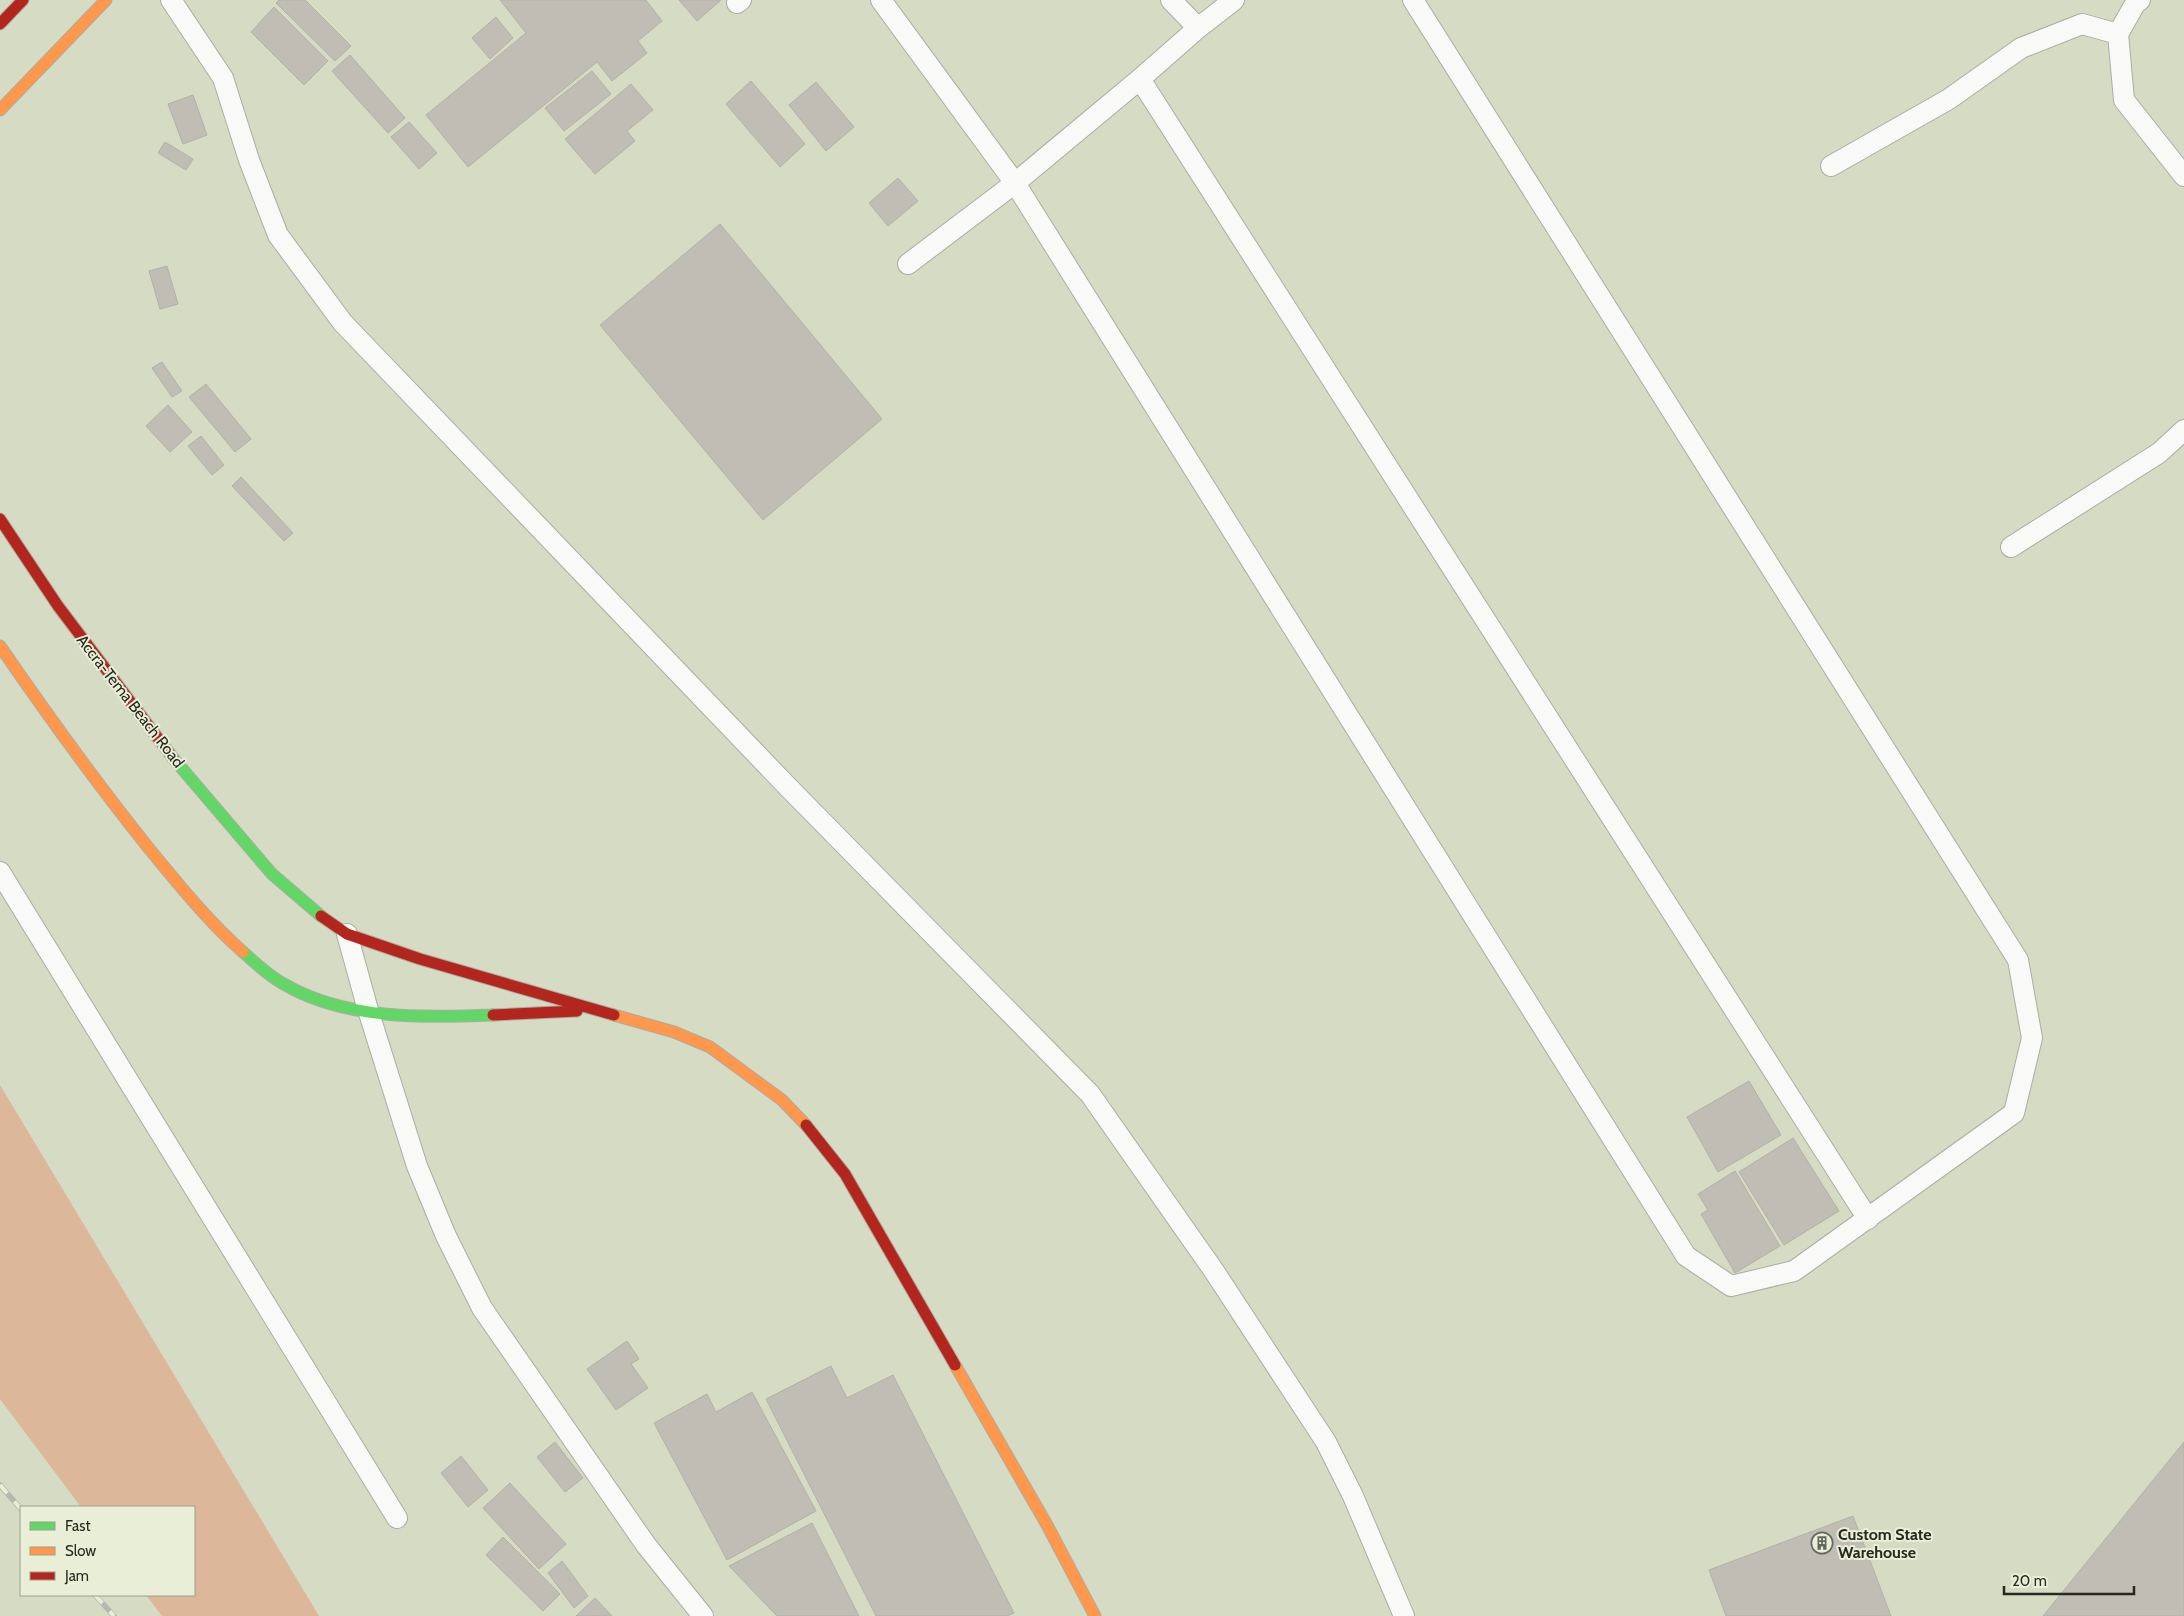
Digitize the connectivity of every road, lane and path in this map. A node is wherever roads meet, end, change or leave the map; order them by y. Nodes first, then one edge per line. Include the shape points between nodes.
1 (23, 0) edge
2 (106, 0) edge
3 (171, 0) edge
4 (881, 0) edge
5 (1171, 0) edge
6 (1234, 0) edge
7 (1413, 0) edge
8 (2140, 0) edge
9 (0, 24) edge
10 (1198, 28) junction
11 (2118, 34) junction
12 (1140, 79) junction
13 (0, 110) edge
14 (1831, 166) dead end
15 (2184, 176) edge
16 (1015, 183) junction
17 (908, 264) dead end
18 (2184, 430) edge
19 (0, 519) edge
20 (2011, 547) dead end
21 (0, 646) edge
22 (0, 872) edge
23 (347, 934) junction
24 (368, 1010) junction
25 (601, 1010) junction
26 (1868, 1219) junction
27 (397, 1518) dead end
28 (703, 1616) edge
29 (1095, 1616) edge
30 (1404, 1616) edge

1 - 9 main road
2 - 13 main road
3 - 30 lane via 223,78 249,160 278,235 342,323 787,786 1090,1094 1214,1270 1326,1442
4 - 16 lane
5 - 10 lane
6 - 10 lane
7 - 26 lane via 2018,960 2032,1038 2014,1113
8 - 11 lane
10 - 12 lane
11 - 14 lane via 2082,24 2021,48 1949,99
11 - 15 lane via 2124,100
12 - 16 lane
12 - 26 lane
16 - 17 lane
16 - 26 lane via 1686,1256 1730,1286 1794,1271
18 - 20 lane via 2159,453
19 - 23 main road, Accra-Tema Beach Road via 58,606 176,761 272,874
21 - 24 main road via 106,794 193,902 235,944 276,979 342,1007
22 - 27 lane
23 - 24 lane
23 - 25 main road, Accra-Tema Beach Road via 420,959
24 - 25 main road via 400,1015 458,1016
24 - 28 lane via 417,1166 446,1236 482,1308 646,1545
25 - 29 main road, Accra-Tema Beach Road via 674,1032 710,1047 782,1100 815,1134 864,1204 1047,1525

